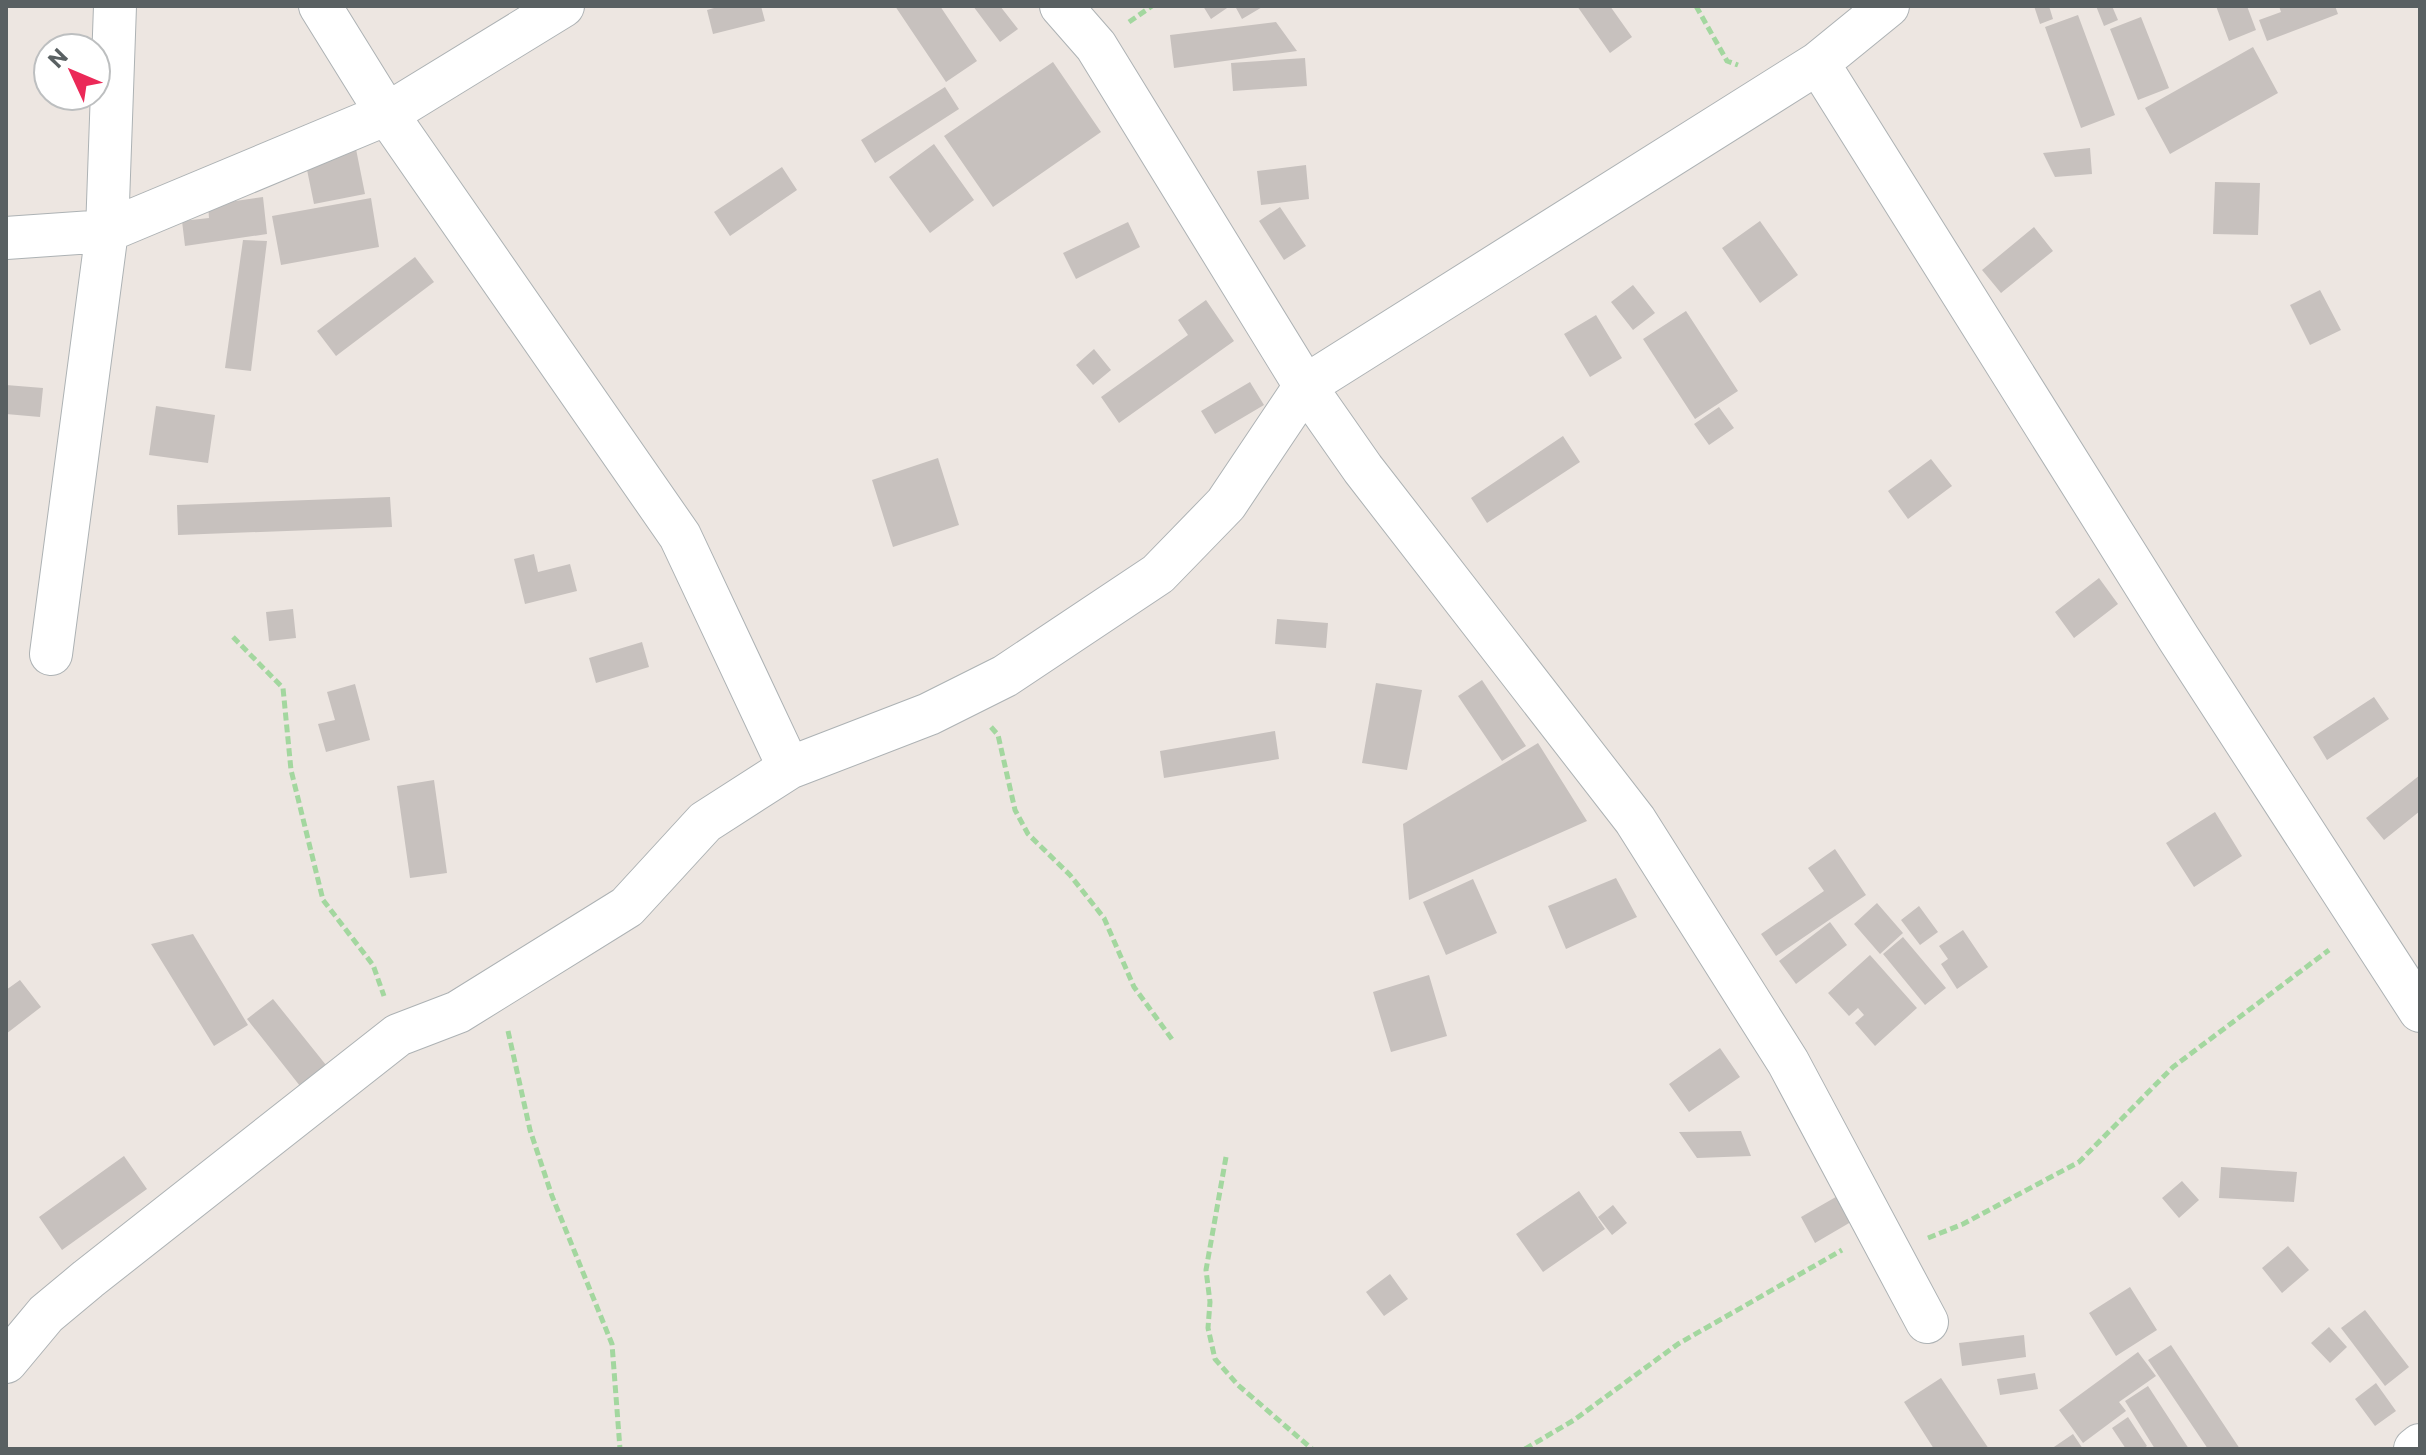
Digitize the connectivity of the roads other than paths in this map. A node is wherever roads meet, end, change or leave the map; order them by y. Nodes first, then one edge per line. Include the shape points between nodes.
1 (115, 6) edge
2 (320, 6) edge
3 (563, 6) edge
4 (1061, 6) edge
5 (1888, 6) edge
6 (1802, 73) junction
7 (387, 114) junction
8 (107, 231) junction
9 (6, 238) edge
10 (1305, 386) junction
11 (51, 654) dead end
12 (789, 768) junction
13 (2420, 1011) edge
14 (1927, 1322) dead end
15 (6, 1362) edge
16 (2420, 1445) edge
17 (2415, 1449) edge

1 - 8 street
2 - 7 street
3 - 7 street
4 - 10 street via 1096,46
5 - 6 street
6 - 10 street
6 - 13 street
7 - 8 street
7 - 12 street via 680,536
8 - 9 street
8 - 11 street
10 - 12 street via 1226,504 1158,574 1005,676 929,714
10 - 14 street via 1363,469 1635,820 1788,1062
12 - 15 street via 705,822 627,907 458,1012 398,1035 77,1287
16 - 17 street

